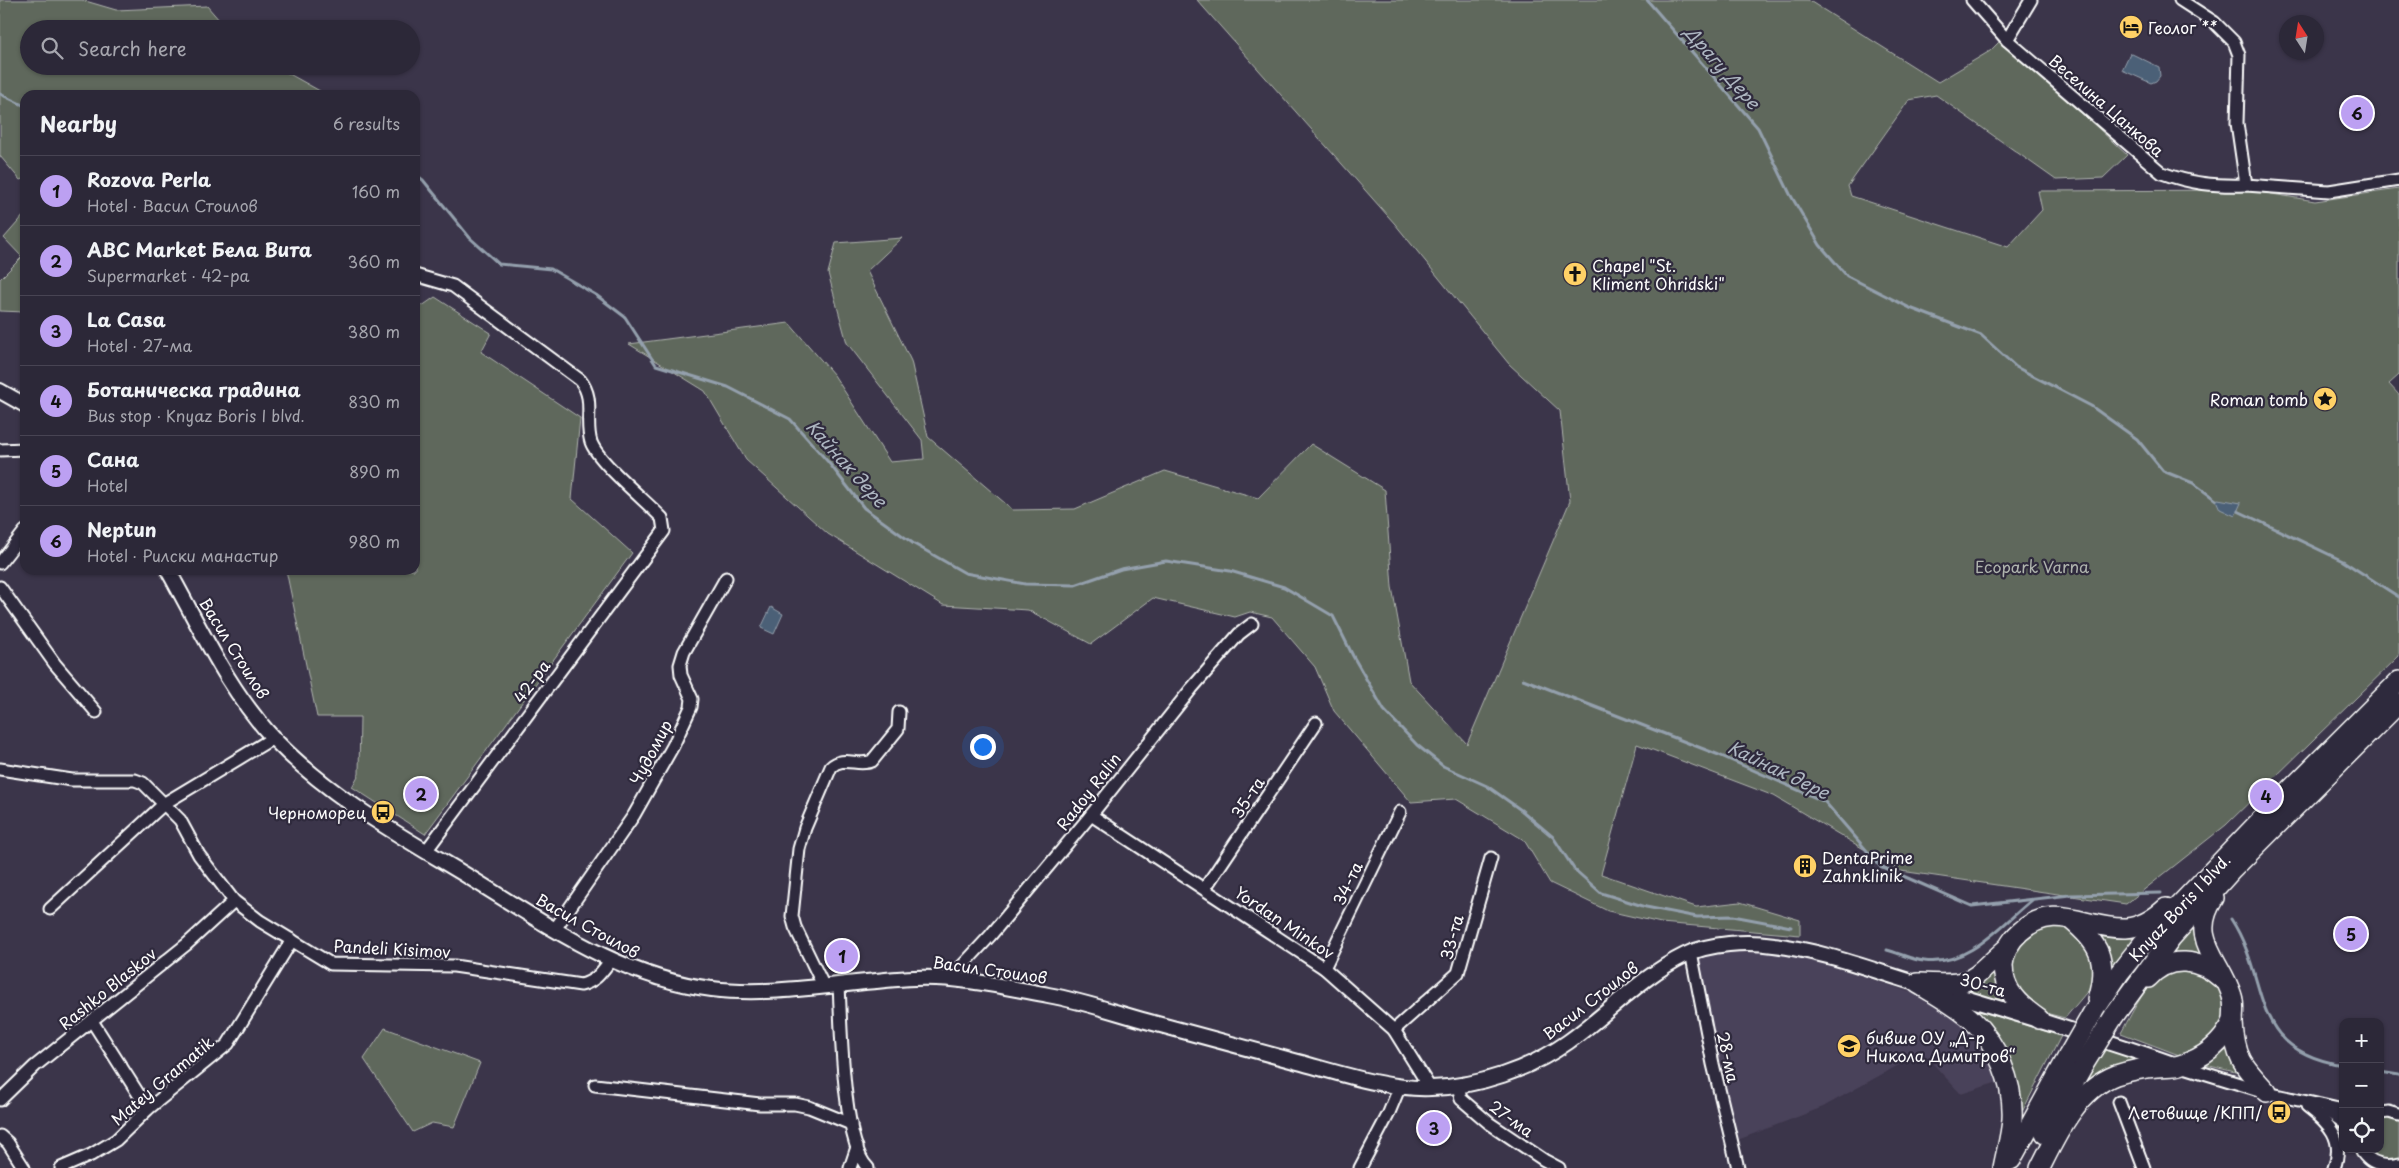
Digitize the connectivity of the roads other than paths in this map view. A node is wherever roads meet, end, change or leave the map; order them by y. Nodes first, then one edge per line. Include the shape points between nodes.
1 (1972, 0) edge
2 (2031, 0) edge
3 (2180, 0) edge
4 (2007, 40) junction
5 (2399, 180) edge
6 (2246, 185) junction
7 (420, 276) edge
8 (0, 391) edge
9 (20, 401) edge
10 (20, 449) edge
11 (0, 450) edge
12 (20, 537) edge
13 (0, 563) edge
14 (171, 575) edge
15 (726, 578) dead end
16 (0, 587) edge
17 (1252, 624) dead end
18 (2399, 681) edge
19 (2399, 703) edge
20 (96, 712) dead end
21 (899, 712) dead end
22 (1316, 723) dead end
23 (273, 738) junction
24 (0, 768) edge
25 (165, 802) junction
26 (1400, 812) dead end
27 (1091, 815) junction
28 (426, 851) junction
29 (1491, 858) dead end
30 (2224, 869) junction
31 (1205, 888) junction
32 (234, 901) junction
33 (50, 909) dead end
34 (2069, 918) junction
35 (555, 929) junction
36 (292, 940) junction
37 (2007, 948) junction
38 (1691, 952) junction
39 (610, 961) junction
40 (1324, 968) junction
41 (950, 980) junction
42 (2225, 982) junction
43 (1917, 983) junction
44 (839, 984) junction
45 (823, 985) junction
46 (2092, 1014) junction
47 (2114, 1016) junction
48 (2039, 1019) junction
49 (92, 1021) junction
50 (2233, 1021) junction
51 (1394, 1030) junction
52 (2076, 1060) junction
53 (2179, 1066) junction
54 (595, 1085) dead end
55 (1458, 1085) junction
56 (1400, 1086) junction
57 (1430, 1088) junction
58 (2267, 1092) junction
59 (0, 1100) edge
60 (2119, 1102) dead end
61 (2302, 1102) junction
62 (2320, 1106) junction
63 (148, 1109) junction
64 (2339, 1109) edge
65 (2384, 1113) edge
66 (2399, 1115) edge
67 (2339, 1119) edge
68 (851, 1124) junction
69 (0, 1136) edge
70 (857, 1147) junction
71 (2361, 1153) edge
72 (2363, 1153) edge
73 (2398, 1166) edge
74 (2382, 1167) edge
75 (24, 1168) edge
76 (60, 1168) edge
77 (850, 1168) edge
78 (868, 1168) edge
79 (1360, 1168) edge
80 (1559, 1168) edge
81 (1738, 1168) edge
82 (2005, 1168) edge
83 (2028, 1168) edge
84 (2040, 1168) edge
85 (2144, 1168) edge
86 (2334, 1168) edge
87 (2362, 1168) edge

1 - 4 street, Веселина Цанкова
2 - 4 street
3 - 6 street via 2214,22 2234,42 2239,55 2237,123
4 - 6 street, Веселина Цанкова via 2162,173 2186,182
5 - 6 street, Веселина Цанкова via 2329,191
7 - 28 street, 42-ра via 454,286 580,380 588,389 592,444 601,458 662,518 664,530
8 - 9 street
10 - 11 street
12 - 13 street
14 - 23 street, Васил Стоилов via 237,692
15 - 35 street, Чудомир via 684,652 681,675 692,699 673,746 634,815
16 - 20 street via 55,664
17 - 27 street, Radoy Ralin via 1239,634 1192,688
18 - 30 highway, Knyaz Boris I blvd.
19 - 30 highway, Knyaz Boris I blvd.
21 - 45 street via 898,729 872,761 841,761 831,767 799,849 792,916
22 - 31 street, 35-та
23 - 25 street
23 - 28 street, Васил Стоилов via 339,796
24 - 25 street, Pandeli Kisimov via 72,780 134,780 148,786
25 - 32 street, Pandeli Kisimov
25 - 33 street
26 - 40 street, 34-та
27 - 31 street, Yordan Minkov
27 - 41 street, Radoy Ralin
28 - 35 street, Васил Стоилов
29 - 51 street, 33-та via 1458,973
30 - 34 highway via 2141,924 2120,928
30 - 42 highway via 2203,927 2206,943
30 - 46 highway, Knyaz Boris I blvd. via 2144,943
30 - 47 highway, Knyaz Boris I blvd.
31 - 40 street, Yordan Minkov
32 - 36 street, Pandeli Kisimov
32 - 49 street, Rashko Blaskov via 187,944
34 - 37 highway via 2050,917 2032,922
34 - 46 highway via 2090,936 2100,955 2101,986
35 - 39 street, Васил Стоилов
36 - 39 street, Pandeli Kisimov via 331,964 454,966 581,985 592,982
36 - 63 street, Matey Gramatik via 228,1044
37 - 43 highway via 1970,981 1946,985
37 - 48 highway via 2003,965 2007,986 2019,1006
38 - 43 street, Васил Стоилов via 1740,944 1770,944 1818,953
38 - 55 street, Васил Стоилов via 1653,973 1569,1042 1536,1062
38 - 81 street, 28-ма
39 - 45 street, Васил Стоилов via 656,978 712,989 748,992
40 - 51 street, Yordan Minkov
41 - 44 street, Васил Стоилов via 918,978
41 - 56 street, Васил Стоилов via 1091,1004 1325,1070
42 - 47 highway via 2196,963 2168,964 2154,971
42 - 50 highway via 2232,996
43 - 48 street, 30-та
43 - 82 highway via 1971,1019 1988,1038 2000,1060 2012,1105
44 - 45 street, Васил Стоилов
44 - 68 street via 843,1068
46 - 52 highway, Knyaz Boris I blvd., bridge
47 - 52 highway, Knyaz Boris I blvd., bridge
48 - 53 street, 30-та
49 - 59 street, Rashko Blaskov via 35,1066
49 - 63 street
50 - 53 highway via 2214,1048
50 - 58 highway via 2238,1056
51 - 57 street, Yordan Minkov
52 - 82 highway, Knyaz Boris I blvd.
52 - 83 highway, Knyaz Boris I blvd. via 2060,1104
53 - 58 street
53 - 84 highway via 2145,1068 2116,1075 2095,1088 2063,1124
54 - 68 street via 760,1104 795,1104
55 - 57 street, Васил Стоилов
55 - 80 street, 27-ма via 1461,1099 1489,1123
56 - 57 street, Васил Стоилов
56 - 79 street
58 - 61 street
60 - 85 street
61 - 62 street
61 - 86 street via 2324,1120 2337,1138 2338,1154
62 - 64 street
62 - 67 street
63 - 76 street, Matey Gramatik via 116,1140
65 - 66 street
68 - 70 street
69 - 75 street
70 - 77 street
70 - 78 street
71 - 87 street
72 - 74 street
73 - 74 street

